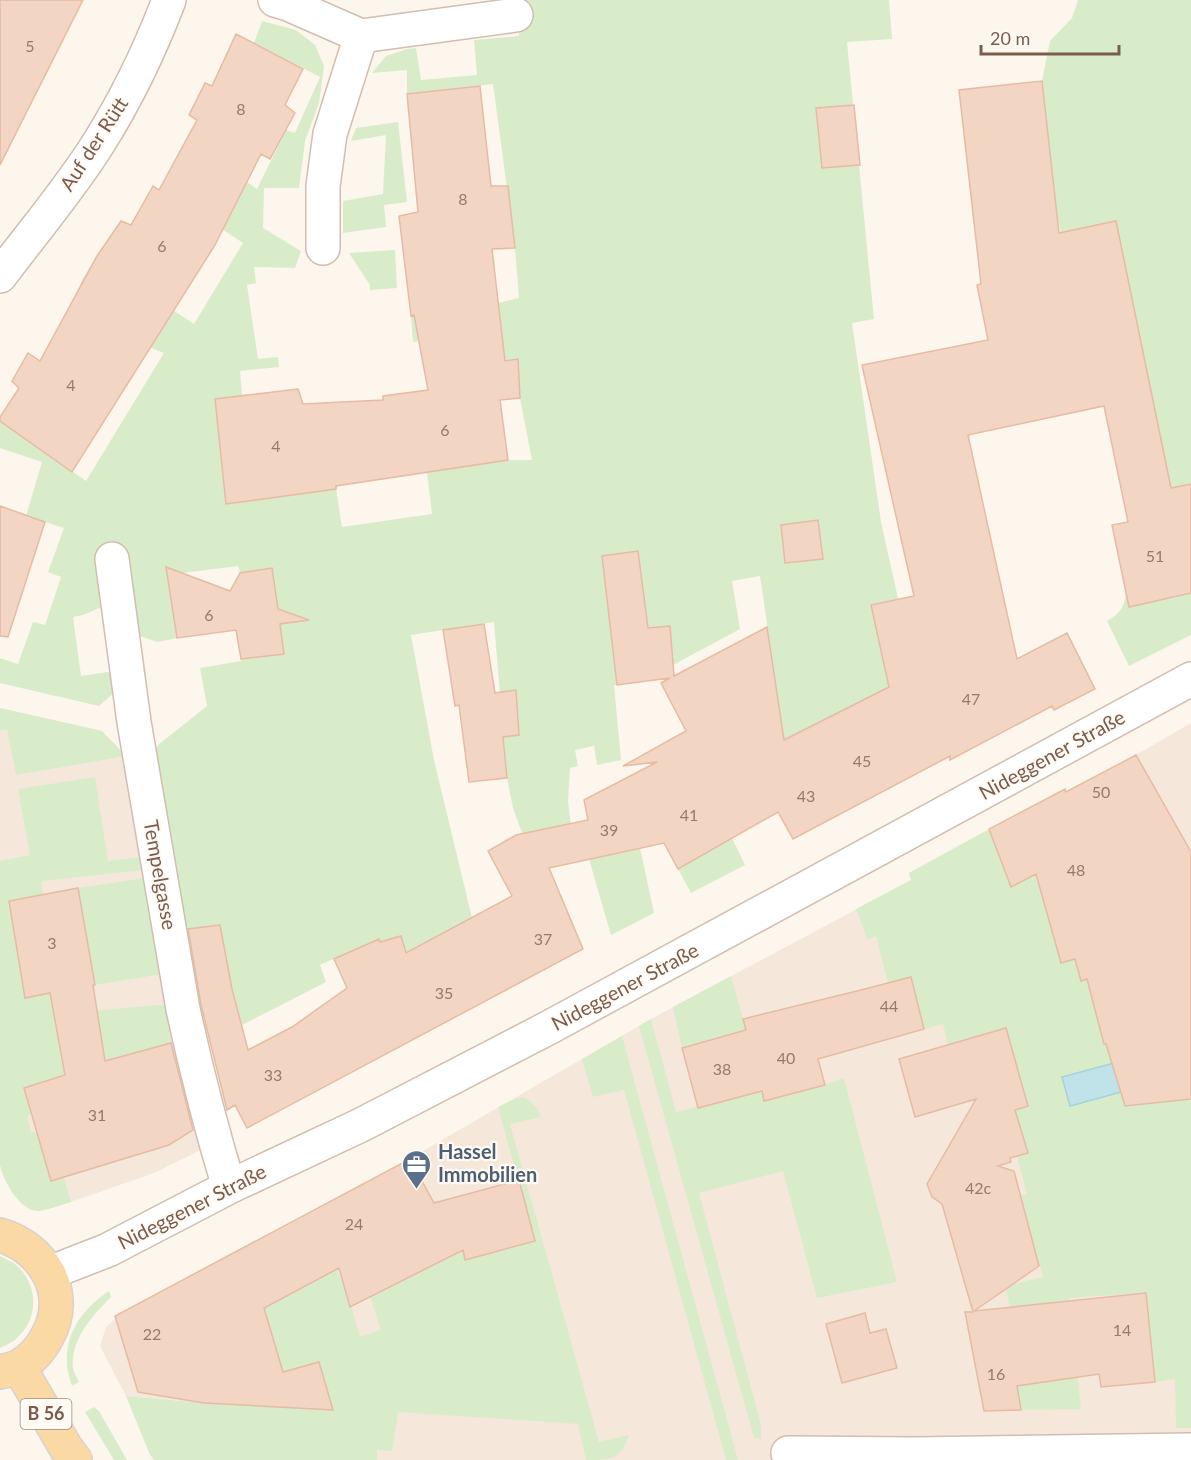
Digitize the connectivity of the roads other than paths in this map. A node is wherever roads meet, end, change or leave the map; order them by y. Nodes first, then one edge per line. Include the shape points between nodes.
1 (169, 0) edge
2 (274, 0) edge
3 (516, 15) dead end
4 (361, 36) junction
5 (323, 248) dead end
6 (0, 276) edge
7 (112, 559) dead end
8 (1191, 679) edge
9 (229, 1187) junction
10 (4, 1232) edge
11 (49, 1274) junction
12 (10, 1369) edge
13 (1191, 1450) edge
14 (788, 1454) dead end
15 (75, 1460) edge

1 - 6 street, Auf der Rütt via 135,79 98,144
2 - 4 street
3 - 4 street
4 - 5 street via 330,134
7 - 9 street, Tempelgasse via 134,722 183,1009
8 - 9 street, Nideggener Straße via 599,1002 361,1125
9 - 11 street, Nideggener Straße via 108,1250
10 - 11 main road, B 56 via 27,1248
11 - 12 main road, B 56 via 56,1289 54,1326 35,1354
12 - 15 main road, B 56
13 - 14 street

